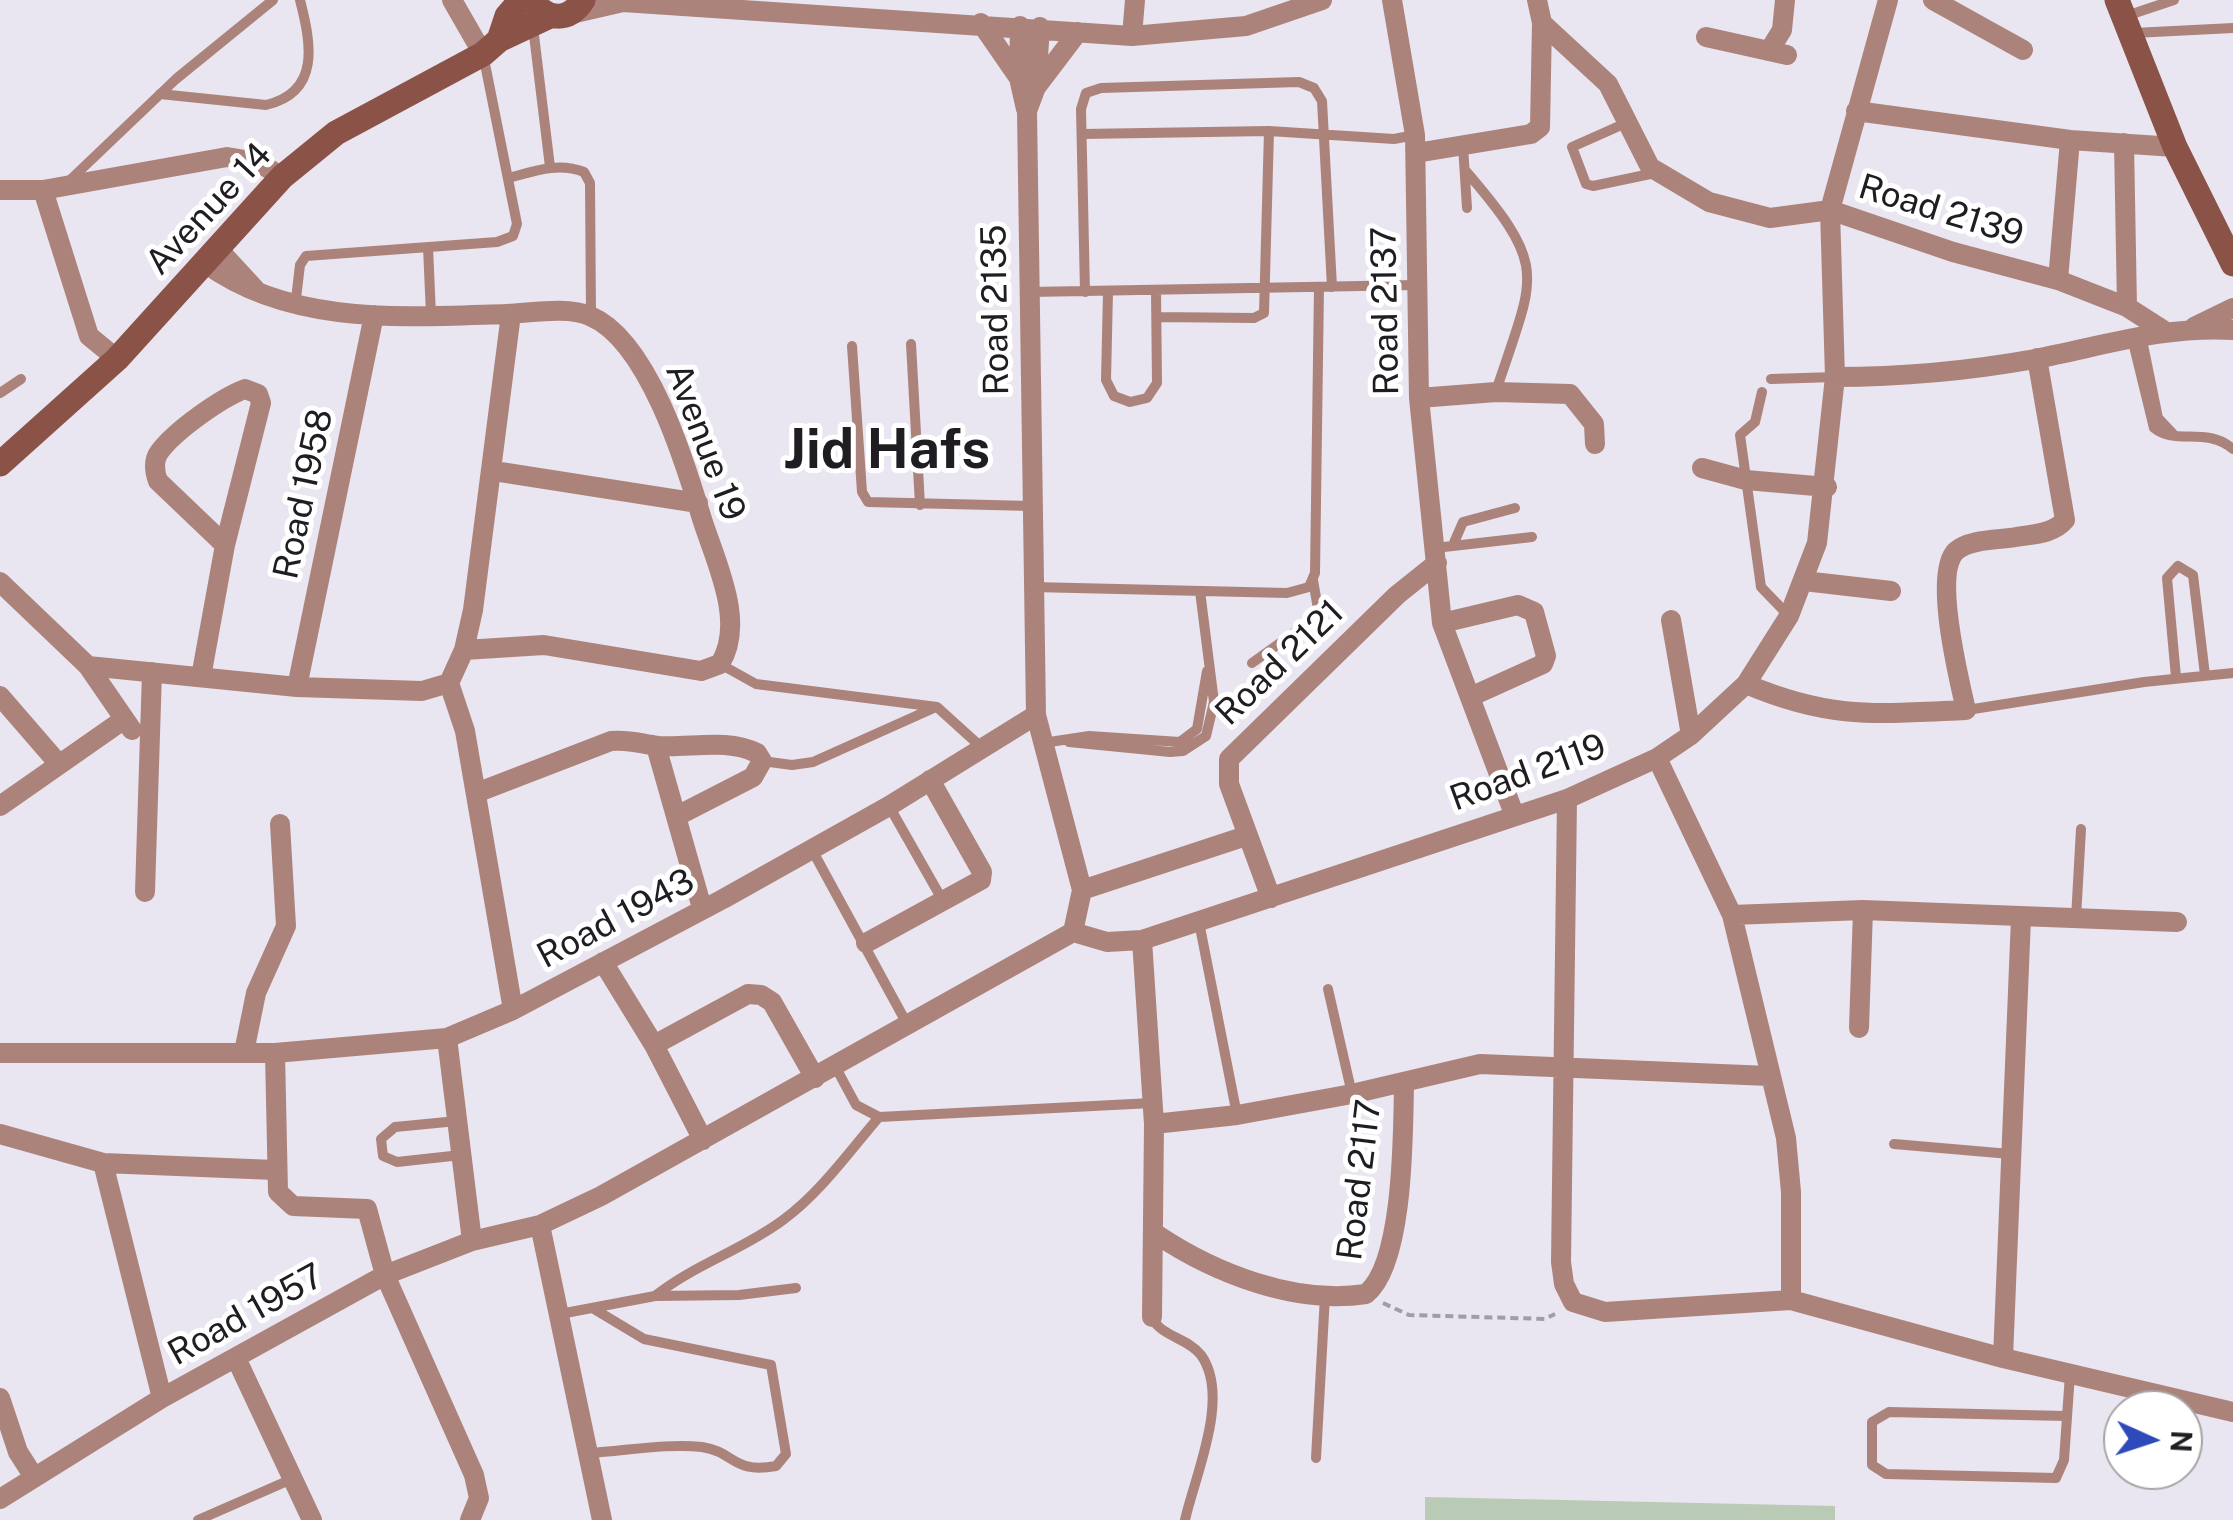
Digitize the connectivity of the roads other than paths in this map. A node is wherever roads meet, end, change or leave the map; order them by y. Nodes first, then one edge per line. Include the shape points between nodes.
1 (273, 0) edge
2 (300, 0) edge
3 (452, 0) edge
4 (521, 0) edge
5 (1134, 0) edge
6 (1322, 0) edge
7 (1392, 0) edge
8 (1537, 0) edge
9 (1785, 0) edge
10 (1888, 0) edge
11 (1934, 0) edge
12 (2174, 0) edge
13 (621, 1) edge
14 (554, 11) edge
15 (2124, 17) edge
16 (982, 23) junction
17 (1542, 23) junction
18 (1030, 26) junction
19 (2233, 28) edge
20 (1078, 32) junction
21 (1132, 36) junction
22 (1706, 37) dead end
23 (491, 47) junction
24 (2023, 50) dead end
25 (1028, 83) junction
26 (160, 94) junction
27 (1856, 111) junction
28 (1626, 123) junction
29 (1270, 132) junction
30 (1083, 134) junction
31 (1325, 134) junction
32 (2070, 140) junction
33 (2124, 143) junction
34 (1416, 144) junction
35 (1463, 146) junction
36 (2176, 147) junction
37 (550, 167) junction
38 (1465, 170) junction
39 (1656, 172) junction
40 (282, 177) junction
41 (509, 178) junction
42 (53, 188) junction
43 (0, 190) edge
44 (1467, 208) dead end
45 (1830, 210) junction
46 (428, 247) junction
47 (212, 257) junction
48 (2233, 264) edge
49 (2058, 280) junction
50 (1416, 285) junction
51 (1320, 287) junction
52 (1332, 287) junction
53 (1267, 288) junction
54 (1156, 291) junction
55 (1029, 292) junction
56 (1086, 292) junction
57 (1108, 292) junction
58 (2126, 307) junction
59 (295, 308) junction
60 (2233, 308) edge
61 (511, 314) junction
62 (374, 315) junction
63 (431, 316) junction
64 (591, 316) junction
65 (1158, 317) junction
66 (2194, 327) junction
67 (2163, 330) junction
68 (2233, 330) edge
69 (2136, 336) junction
70 (911, 344) dead end
71 (852, 346) dead end
72 (2037, 358) junction
73 (117, 359) junction
74 (1836, 377) junction
75 (21, 378) dead end
76 (1770, 379) dead end
77 (0, 392) edge
78 (1496, 392) junction
79 (1762, 392) dead end
80 (1419, 398) junction
81 (1595, 444) dead end
82 (2233, 449) edge
83 (0, 464) edge
84 (1702, 468) dead end
85 (494, 472) junction
86 (1746, 480) junction
87 (1827, 487) junction
88 (698, 503) junction
89 (920, 505) junction
90 (1030, 506) junction
91 (1514, 508) dead end
92 (1532, 537) dead end
93 (225, 546) junction
94 (1442, 552) junction
95 (1314, 580) junction
96 (1804, 581) junction
97 (0, 582) edge
98 (1032, 588) junction
99 (1891, 590) dead end
100 (1200, 591) junction
101 (1789, 616) junction
102 (1672, 620) dead end
103 (1442, 623) junction
104 (464, 650) junction
105 (1252, 663) dead end
106 (720, 664) junction
107 (88, 666) junction
108 (152, 672) junction
109 (2233, 673) edge
110 (2204, 675) junction
111 (201, 677) junction
112 (2176, 677) junction
113 (449, 683) junction
114 (1746, 684) junction
115 (297, 687) junction
116 (0, 696) edge
117 (1470, 696) junction
118 (937, 707) junction
119 (1966, 710) junction
120 (1036, 715) junction
121 (122, 720) junction
122 (1691, 735) junction
123 (1044, 743) junction
124 (146, 745) junction
125 (656, 746) junction
126 (980, 746) junction
127 (1657, 758) junction
128 (762, 761) junction
129 (58, 764) junction
130 (930, 780) junction
131 (476, 793) junction
132 (1567, 799) junction
133 (0, 806) edge
134 (889, 806) junction
135 (1514, 814) junction
136 (679, 815) junction
137 (280, 824) dead end
138 (2081, 829) dead end
139 (1246, 836) junction
140 (811, 847) junction
141 (1082, 890) junction
142 (145, 892) dead end
143 (1272, 898) junction
144 (944, 902) junction
145 (702, 908) junction
146 (1863, 910) junction
147 (1732, 916) junction
148 (2022, 918) junction
149 (2076, 919) junction
150 (1199, 922) junction
151 (2177, 922) dead end
152 (1073, 932) junction
153 (1142, 940) junction
154 (866, 943) junction
155 (603, 962) junction
156 (1328, 989) dead end
157 (513, 1010) junction
158 (906, 1022) junction
159 (1859, 1028) dead end
160 (447, 1038) junction
161 (654, 1044) junction
162 (244, 1052) junction
163 (0, 1053) edge
164 (275, 1053) junction
165 (1566, 1064) junction
166 (836, 1066) junction
167 (1769, 1076) junction
168 (816, 1078) junction
169 (1404, 1084) junction
170 (1352, 1094) junction
171 (1154, 1113) junction
172 (1237, 1115) junction
173 (879, 1117) junction
174 (456, 1121) junction
175 (0, 1134) edge
176 (703, 1140) junction
177 (1894, 1144) dead end
178 (2012, 1154) junction
179 (460, 1155) junction
180 (103, 1163) junction
181 (275, 1170) junction
182 (540, 1225) junction
183 (1156, 1234) junction
184 (472, 1241) junction
185 (385, 1275) junction
186 (796, 1288) dead end
187 (1325, 1295) junction
188 (655, 1296) junction
189 (1790, 1300) junction
190 (594, 1309) junction
191 (560, 1314) junction
192 (1152, 1317) joint
193 (236, 1358) junction
194 (2003, 1358) junction
195 (2070, 1374) junction
196 (0, 1398) edge
197 (162, 1398) junction
198 (2233, 1412) edge
199 (2066, 1416) junction
200 (590, 1453) junction
201 (1316, 1458) dead end
202 (34, 1477) junction
203 (294, 1478) junction
204 (0, 1500) edge
205 (198, 1520) edge
206 (312, 1520) edge
207 (470, 1520) edge
208 (602, 1520) edge
209 (1184, 1520) edge

1 - 26 lane
2 - 26 lane via 311,42 307,78 282,102
3 - 23 street
4 - 23 street
5 - 21 street
6 - 21 street via 1246,26
7 - 34 street, Road 2137
8 - 17 street
9 - 22 street via 1778,53
10 - 27 street, Road 2119
11 - 24 street
12 - 15 lane
13 - 14 street
13 - 16 street
14 - 23 street, Avenue 14
14 - 37 lane
15 - 19 lane
15 - 36 street
16 - 18 street
16 - 25 street
17 - 28 street, Road 2139 via 1608,84
17 - 35 street via 1540,126 1531,134
18 - 20 street
18 - 25 street
20 - 21 street
20 - 25 street
23 - 40 street, Avenue 14 via 336,134
23 - 41 lane
25 - 55 street, Road 2135
26 - 42 lane
27 - 32 street
27 - 45 street, Road 2119
28 - 39 street, Road 2139
28 - 39 lane via 1572,146 1586,184
29 - 30 lane
29 - 31 lane
29 - 53 lane
30 - 31 lane via 1081,103 1090,90 1299,82 1319,93
30 - 56 lane
31 - 34 lane
31 - 52 lane
32 - 33 street
32 - 49 street
33 - 36 street
33 - 58 street
34 - 35 street
34 - 50 street, Road 2137
35 - 38 lane
36 - 48 street
37 - 41 lane
37 - 64 lane via 584,172 590,183
38 - 44 lane
38 - 78 lane via 1512,225 1528,273 1529,292
39 - 45 street, Road 2139 via 1747,215
40 - 42 street via 258,162 226,157
40 - 47 street, Avenue 14
41 - 46 lane via 513,236
42 - 43 street
42 - 73 street via 89,336
45 - 49 street, Road 2139
45 - 74 street, Road 2119
46 - 59 lane via 306,256
46 - 63 lane
47 - 59 street
47 - 73 street, Avenue 14
49 - 58 street, Road 2139
50 - 52 lane
50 - 80 street, Road 2137
51 - 52 lane
51 - 53 lane
51 - 95 lane
53 - 54 lane
53 - 65 lane via 1260,317
54 - 57 lane
54 - 65 lane
55 - 56 lane
55 - 90 street, Road 2135
56 - 57 lane
57 - 65 lane via 1106,380 1122,400 1139,401 1154,392
58 - 67 street, Road 2139
59 - 62 street
60 - 66 street
61 - 63 street
61 - 64 street
61 - 85 street
62 - 63 street
62 - 115 street, Road 1958
64 - 88 street, Avenue 19 via 624,344 653,384
66 - 67 street
66 - 68 street
67 - 69 street
69 - 72 street
69 - 82 lane via 2158,418 2175,435 2203,435
70 - 89 lane
71 - 89 lane via 864,498
72 - 74 street via 1923,377
72 - 119 street via 2065,520 2050,531 1956,550 1947,596
73 - 83 street, Avenue 14
74 - 76 lane
74 - 87 street, Road 2119
75 - 77 lane
78 - 80 street
78 - 81 street via 1570,394 1594,424
79 - 86 lane via 1754,422 1740,434
80 - 94 street, Road 2137
84 - 86 street
85 - 88 street
85 - 104 street
86 - 87 street
86 - 101 lane via 1761,586
87 - 96 street, Road 2119
88 - 106 street, Avenue 19 via 732,636
89 - 90 lane
90 - 98 street, Road 2135
91 - 94 lane via 1462,522
92 - 94 lane
93 - 93 street via 261,403 258,394 244,389 158,452 154,468 158,481
93 - 111 street
94 - 103 street, Road 2137
94 - 139 street, Road 2121 via 1235,750 1227,770
95 - 100 lane via 1295,593
95 - 105 lane via 1319,615
96 - 99 street
96 - 101 street, Road 2119
97 - 107 street
98 - 100 lane
98 - 120 street, Road 2135
100 - 123 lane via 1214,702 1211,724 1195,745 1170,752
101 - 114 street, Road 2119
102 - 122 street
103 - 117 street, Road 2137
103 - 117 street via 1518,606 1534,612 1544,664
104 - 106 street via 544,645 701,671
104 - 113 street
106 - 118 lane via 756,684
107 - 108 street
107 - 121 street
108 - 111 street
108 - 124 street
109 - 110 lane
110 - 112 lane
110 - 112 lane via 2193,574 2178,566 2167,578
111 - 115 street
112 - 119 lane
113 - 115 street via 422,691
113 - 131 street
114 - 119 street via 1816,710
114 - 122 street, Road 2119
116 - 129 street
117 - 135 street, Road 2137
118 - 126 lane
118 - 128 lane via 813,762
120 - 123 street
120 - 126 street, Road 1943
121 - 124 street
121 - 129 street
122 - 127 street, Road 2119
123 - 141 street
124 - 142 street
125 - 128 street via 736,747
125 - 131 street via 635,738 611,741
125 - 136 street
126 - 130 street, Road 1943
127 - 132 street, Road 2119
127 - 147 street
128 - 136 street via 753,777
129 - 133 street
130 - 134 street, Road 1943
130 - 144 street via 982,872 981,880
131 - 157 street
132 - 135 street, Road 2119
132 - 165 street
134 - 140 street, Road 1943
134 - 144 lane
135 - 143 street, Road 2119
136 - 145 street
137 - 162 street via 286,926 256,993
138 - 149 lane
139 - 141 street
139 - 143 street, Road 2121
140 - 145 street, Road 1943
140 - 154 lane
141 - 152 street
143 - 150 street, Road 2119
144 - 154 street
145 - 155 street, Road 1943
146 - 147 street
146 - 148 street
146 - 159 street
147 - 167 street
148 - 149 street
148 - 178 street
149 - 151 street
150 - 153 street, Road 2119
150 - 172 lane
152 - 153 street, Road 2119 via 1107,942
152 - 158 street, Road 1957
153 - 171 street
154 - 158 lane
155 - 157 street, Road 1943
155 - 161 street
156 - 170 lane
157 - 160 street, Road 1943
158 - 166 street, Road 1957
160 - 164 street, Road 1943
160 - 174 street
161 - 168 street via 748,994 761,994
161 - 176 street
162 - 163 street, Road 1943
162 - 164 street, Road 1943
164 - 181 street
165 - 167 street, Road 2117
165 - 169 street, Road 2117 via 1480,1064
165 - 189 street via 1560,1262 1573,1302 1605,1312
166 - 168 street, Road 1957
166 - 173 lane via 856,1105
167 - 189 street via 1790,1174
168 - 176 street, Road 1957
169 - 170 street, Road 2117
169 - 187 street, Road 2117 via 1383,1276 1366,1294
170 - 172 street, Road 2117
171 - 172 street, Road 2117
171 - 173 lane
171 - 183 street
173 - 188 lane via 791,1214
174 - 179 street
174 - 179 lane via 395,1127 381,1138 383,1156 397,1162
175 - 180 street
176 - 182 street, Road 1957
177 - 178 lane
178 - 194 street
179 - 184 street
180 - 181 street
180 - 197 street
181 - 185 street via 278,1192 293,1206 368,1209
182 - 184 street, Road 1957
182 - 191 street
183 - 187 street, Road 2117 via 1253,1280
183 - 192 street
184 - 185 street, Road 1957
185 - 193 street, Road 1957
185 - 207 street via 474,1476 479,1498
186 - 188 lane
187 - 201 lane
188 - 190 lane
189 - 194 street
190 - 191 lane
190 - 200 lane via 644,1340 771,1365 786,1454 776,1466 757,1470 703,1448
191 - 200 street
192 - 209 lane via 1196,1349 1212,1384 1198,1482
193 - 197 street, Road 1957
193 - 203 street
194 - 195 street
195 - 198 street
195 - 199 lane
196 - 202 street
197 - 202 street, Road 1957
199 - 199 lane via 1888,1412 1872,1422 1872,1465 1886,1474 2050,1481 2062,1472
200 - 208 street
202 - 204 street, Road 1957
203 - 205 lane
203 - 206 street

